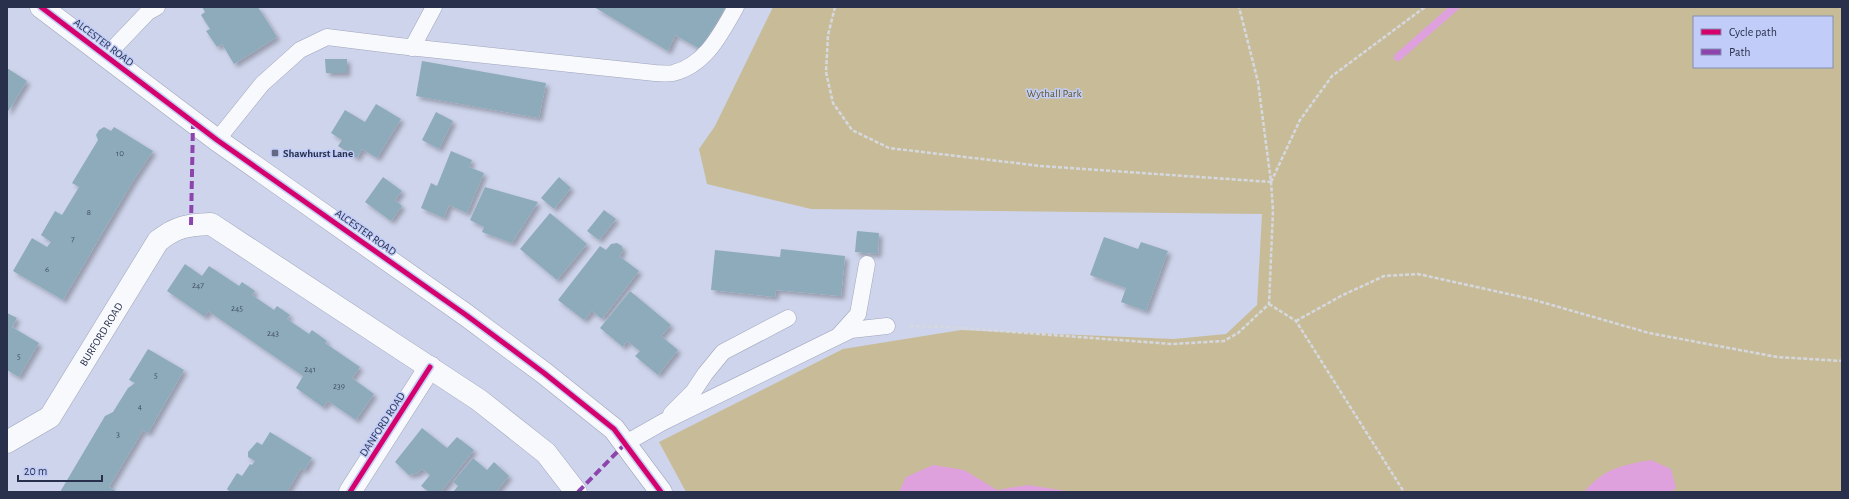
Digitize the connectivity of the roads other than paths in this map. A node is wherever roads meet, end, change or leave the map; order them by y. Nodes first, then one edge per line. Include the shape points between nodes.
1 (41, 7) edge
2 (157, 7) edge
3 (434, 7) edge
4 (736, 7) edge
5 (412, 48) junction
6 (106, 56) junction
7 (217, 140) junction
8 (868, 264) dead end
9 (788, 318) dead end
10 (887, 326) road end
11 (837, 337) junction
12 (430, 367) junction
13 (663, 422) junction
14 (7, 442) edge
15 (626, 443) junction
16 (350, 492) edge
17 (576, 492) edge
18 (661, 492) edge

1 - 6 street, ALCESTER ROAD
2 - 6 lane via 148,12
3 - 5 lane
4 - 5 lane via 713,46 696,63 673,73
5 - 7 lane via 327,37 300,50 262,84
6 - 7 street, ALCESTER ROAD
7 - 15 street, ALCESTER ROAD via 538,368 614,429
8 - 11 lane via 858,314
9 - 13 lane via 723,352 692,392
10 - 11 lane via 851,330
11 - 13 lane
12 - 14 street, BURFORD ROAD via 211,224 191,225 171,231 158,241 50,418
12 - 16 street, DANFORD ROAD
12 - 17 street via 479,400 546,453
13 - 15 lane
15 - 18 street, ALCESTER ROAD

